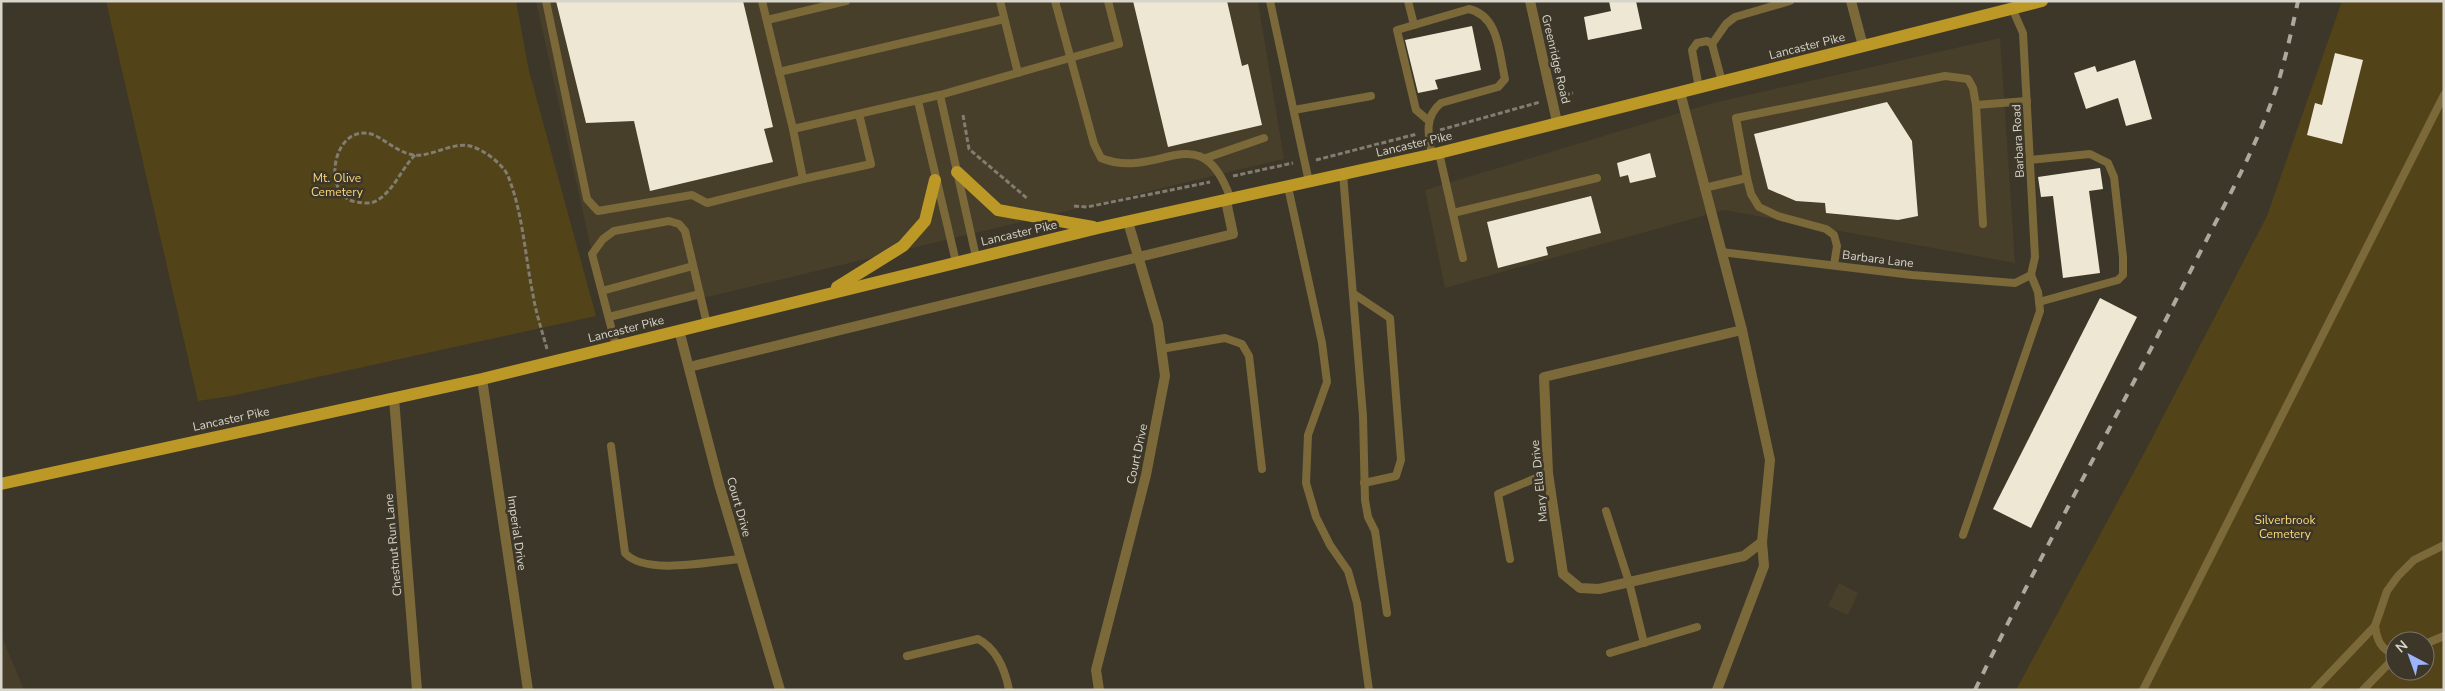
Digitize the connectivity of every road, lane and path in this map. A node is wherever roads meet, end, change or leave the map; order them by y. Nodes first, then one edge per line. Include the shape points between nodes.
1 (546, 1) edge
2 (762, 1) edge
3 (846, 1) edge
4 (1000, 1) edge
5 (1055, 1) edge
6 (1108, 1) edge
7 (1270, 1) edge
8 (1408, 1) edge
9 (1463, 1) edge
10 (1530, 1) edge
11 (1790, 1) edge
12 (1852, 1) edge
13 (2042, 1) edge
14 (2012, 8) junction
15 (1465, 10) junction
16 (1004, 19) junction
17 (767, 20) junction
18 (1414, 25) junction
19 (1712, 44) junction
20 (1863, 46) junction
21 (1070, 58) junction
22 (779, 72) junction
23 (1018, 73) junction
24 (1722, 82) junction
25 (1699, 88) junction
26 (1680, 92) junction
27 (1573, 93) dead end
28 (940, 95) junction
29 (2444, 95) edge
30 (1371, 96) dead end
31 (1553, 98) junction
32 (918, 101) junction
33 (2027, 101) junction
34 (1976, 105) junction
35 (1294, 110) junction
36 (858, 114) junction
37 (963, 115) dead end
38 (1428, 121) junction
39 (1557, 122) junction
40 (793, 129) junction
41 (1428, 132) junction
42 (1264, 138) dead end
43 (1436, 154) junction
44 (415, 155) junction
45 (1206, 158) junction
46 (2030, 160) junction
47 (1304, 161) junction
48 (957, 172) junction
49 (1343, 174) junction
50 (1597, 178) dead end
51 (1747, 178) junction
52 (1224, 179) junction
53 (803, 180) junction
54 (936, 180) junction
55 (1309, 182) junction
56 (1288, 187) junction
57 (1704, 188) junction
58 (1228, 200) junction
59 (1031, 201) dead end
60 (1064, 206) dead end
61 (1453, 213) junction
62 (1128, 222) junction
63 (1983, 224) dead end
64 (1098, 228) junction
65 (1721, 252) junction
66 (976, 258) junction
67 (1139, 258) junction
68 (1463, 258) dead end
69 (956, 262) junction
70 (1834, 265) junction
71 (693, 266) junction
72 (2031, 275) junction
73 (602, 291) junction
74 (700, 294) junction
75 (826, 294) junction
76 (1354, 294) junction
77 (2039, 302) junction
78 (609, 317) junction
79 (707, 324) junction
80 (679, 330) junction
81 (1742, 330) junction
82 (616, 346) junction
83 (1162, 349) junction
84 (551, 362) junction
85 (689, 366) junction
86 (482, 379) junction
87 (394, 398) junction
88 (611, 446) dead end
89 (1262, 469) dead end
90 (1548, 473) junction
91 (1364, 483) junction
92 (1, 484) edge
93 (1606, 511) dead end
94 (1963, 535) dead end
95 (1762, 542) junction
96 (2444, 545) edge
97 (741, 558) junction
98 (1510, 558) dead end
99 (1629, 582) junction
100 (1387, 613) dead end
101 (2375, 626) junction
102 (1698, 627) dead end
103 (1644, 643) junction
104 (2385, 650) edge
105 (1610, 653) dead end
106 (907, 656) dead end
107 (2385, 667) edge
108 (417, 690) edge
109 (528, 690) edge
110 (780, 690) edge
111 (1009, 690) edge
112 (1099, 690) edge
113 (1369, 690) edge
114 (1717, 690) edge
115 (2143, 690) edge
116 (2314, 690) edge
117 (2363, 690) edge

1 - 53 lane via 587,199 598,211 692,195 707,204
2 - 17 lane
3 - 17 lane
4 - 16 lane
5 - 21 lane
6 - 21 lane via 1119,44
7 - 35 lane
8 - 18 lane
9 - 15 lane
10 - 31 street, Greenridge Road
11 - 19 lane via 1735,17
12 - 20 street
13 - 14 main road, Lancaster Pike
14 - 20 main road, Lancaster Pike
14 - 33 lane, Barbara Road via 2023,33
15 - 18 lane
15 - 38 lane via 1479,12 1489,20 1505,79 1498,87 1441,103 1433,109
16 - 22 lane
16 - 23 lane
17 - 22 lane
18 - 38 lane via 1397,30 1416,110
19 - 24 lane
19 - 25 lane via 1707,41 1697,43 1692,50
20 - 24 main road, Lancaster Pike
21 - 23 lane
21 - 45 lane via 1094,144 1101,158 1112,162 1192,154
22 - 40 lane
23 - 28 lane
24 - 25 main road, Lancaster Pike
25 - 26 main road, Lancaster Pike
26 - 39 main road, Lancaster Pike
26 - 57 street
27 - 31 path
28 - 32 lane
28 - 48 lane
29 - 115 lane
30 - 35 lane
31 - 39 street, Greenridge Road
31 - 41 path
32 - 36 lane
32 - 54 lane
33 - 34 lane
33 - 46 lane, Barbara Road
34 - 51 lane via 1968,79 1945,76 1736,118
34 - 63 lane
35 - 47 lane
36 - 40 lane
36 - 53 lane via 871,164
37 - 59 path via 968,149
38 - 41 lane
39 - 43 main road, Lancaster Pike
40 - 53 lane
41 - 43 lane
41 - 47 path via 1330,158
42 - 45 lane
43 - 49 main road, Lancaster Pike
43 - 61 lane
44 - 44 path via 368,133 354,135 344,141 338,152 336,179 340,192 351,202 376,201
44 - 84 path via 470,146 491,157 508,174 533,295
45 - 52 lane
46 - 72 lane, Barbara Road via 2036,257
46 - 77 lane via 2090,154 2108,163 2114,177 2123,256 2123,275 2118,280
47 - 52 path
47 - 55 lane
48 - 64 main road via 998,210
48 - 66 lane
49 - 55 main road, Lancaster Pike
49 - 76 lane
50 - 61 lane
51 - 57 lane
51 - 70 lane via 1751,194 1759,206 1778,216 1834,234 1837,246
52 - 58 lane
52 - 60 path via 1087,207
54 - 69 lane
54 - 75 main road via 925,221 903,246
55 - 56 main road, Lancaster Pike
56 - 58 main road, Lancaster Pike
56 - 113 lane via 1322,343 1327,382 1308,435 1306,484 1316,517 1348,571 1357,603
57 - 65 street
58 - 62 main road, Lancaster Pike
58 - 67 street via 1233,234
61 - 68 lane
62 - 64 main road, Lancaster Pike
62 - 67 street, Court Drive
64 - 66 main road, Lancaster Pike
65 - 70 lane, Barbara Lane
65 - 81 street
66 - 69 main road, Lancaster Pike
67 - 83 street, Court Drive
67 - 85 street
69 - 75 main road, Lancaster Pike
70 - 72 lane, Barbara Lane via 2015,283
71 - 73 lane
71 - 73 lane via 685,231 678,224 669,221 614,231 592,254
71 - 74 lane
72 - 77 lane
73 - 78 lane
74 - 78 lane
74 - 79 lane
75 - 79 main road, Lancaster Pike
76 - 91 lane via 1363,416
76 - 91 lane via 1390,318 1401,460 1396,476
77 - 94 lane via 2040,311
78 - 82 lane
79 - 80 main road, Lancaster Pike
80 - 82 main road, Lancaster Pike
80 - 85 street, Court Drive
81 - 90 street, Mary Ella Drive via 1544,377
81 - 95 street via 1770,460
82 - 84 main road, Lancaster Pike
83 - 89 lane via 1225,338 1242,344 1249,356
83 - 112 street, Court Drive via 1165,376 1146,475 1096,670
84 - 86 main road, Lancaster Pike
85 - 97 street, Court Drive
86 - 87 main road, Lancaster Pike
86 - 109 street, Imperial Drive
87 - 92 main road, Lancaster Pike
87 - 108 street, Chestnut Run Lane
88 - 97 lane via 625,554 629,558 635,562 668,565
90 - 98 lane via 1498,494
90 - 99 street, Mary Ella Drive via 1563,574 1580,588 1599,589
91 - 100 lane
93 - 99 lane
95 - 99 street, Mary Ella Drive via 1744,556
95 - 114 street via 1764,566
96 - 101 lane via 2414,560 2398,576 2387,591
97 - 110 street, Court Drive
99 - 103 lane
101 - 104 lane
101 - 116 lane
102 - 103 lane
103 - 105 lane
106 - 111 lane via 978,639 991,646
107 - 117 lane

